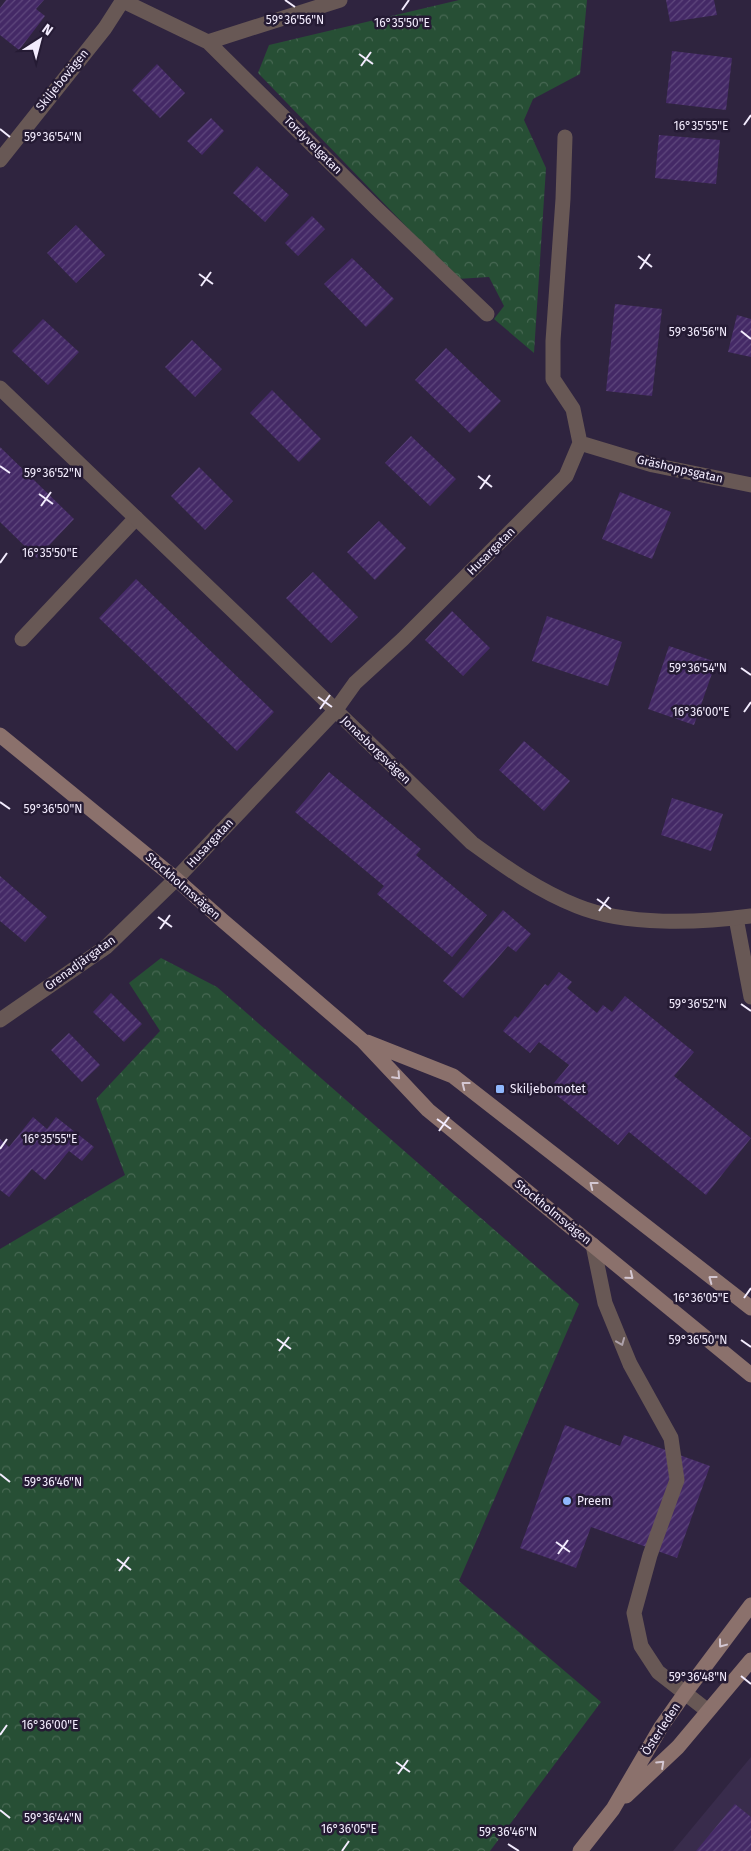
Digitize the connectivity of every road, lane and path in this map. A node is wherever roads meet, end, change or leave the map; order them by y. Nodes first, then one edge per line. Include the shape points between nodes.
1 (123, 0) edge
2 (340, 0) edge
3 (208, 42) junction
4 (565, 137) dead end
5 (0, 160) edge
6 (487, 314) dead end
7 (0, 388) edge
8 (580, 443) junction
9 (751, 485) edge
10 (136, 518) junction
11 (22, 639) dead end
12 (335, 711) junction
13 (0, 735) edge
14 (176, 879) junction
15 (743, 917) edge
16 (751, 997) edge
17 (0, 1020) edge
18 (363, 1041) junction
19 (593, 1245) junction
20 (751, 1308) edge
21 (751, 1375) edge
22 (751, 1605) edge
23 (751, 1660) edge
24 (685, 1693) junction
25 (708, 1711) junction
26 (612, 1809) junction
27 (580, 1851) edge

1 - 3 street, Tordyvelgatan
1 - 5 street, Skiljebovägen via 105,28
2 - 3 street
3 - 6 street, Tordyvelgatan
4 - 8 street via 553,379 572,409
7 - 10 street, Jonasborgsvägen
8 - 9 street, Gräshoppsgatan via 653,466
8 - 12 street, Husargatan via 566,476 355,683
10 - 11 street
10 - 12 street, Jonasborgsvägen
12 - 14 street, Husargatan
12 - 15 street, Jonasborgsvägen via 472,843 509,870 546,891 578,906 622,918
13 - 14 main road, Stockholmsvägen
14 - 17 street, Grenadjärgatan via 106,947
14 - 18 main road, Stockholmsvägen
15 - 16 street
18 -> 19 main road, Stockholmsvägen via 428,1110
20 -> 18 main road, Stockholmsvägen via 453,1076
19 -> 21 main road, Stockholmsvägen
19 -> 24 street via 606,1303 630,1364 671,1438 677,1480 650,1554 634,1613 641,1646 658,1672
22 -> 24 main road, Österleden
23 - 25 main road, Österleden
24 - 25 street
24 - 26 main road, Österleden
26 -> 25 main road, Österleden via 678,1747
26 - 27 main road, Österleden

